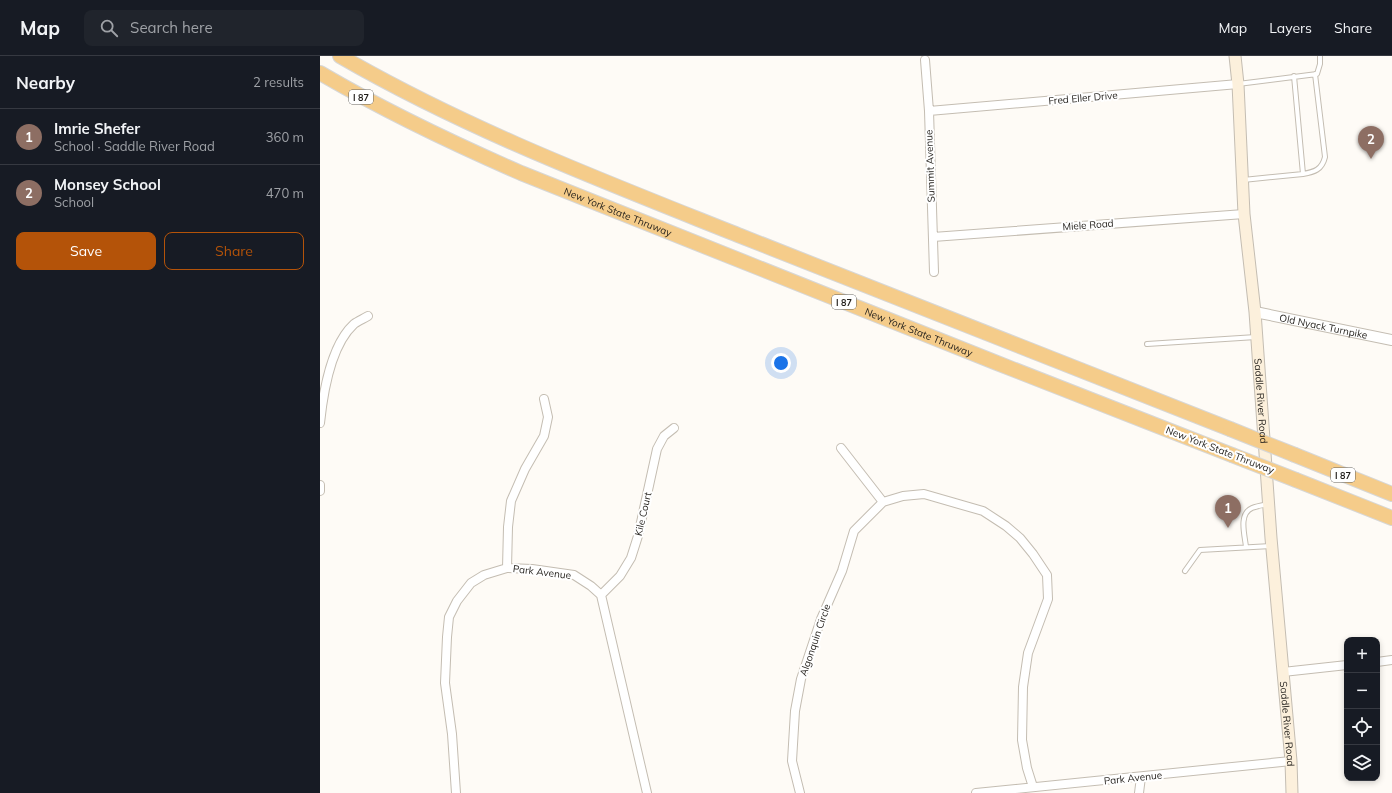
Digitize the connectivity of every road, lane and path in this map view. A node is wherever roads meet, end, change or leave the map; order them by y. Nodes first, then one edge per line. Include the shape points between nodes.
1 (340, 56) edge
2 (1235, 56) edge
3 (1320, 56) edge
4 (925, 60) dead end
5 (320, 73) edge
6 (1315, 74) junction
7 (1294, 76) junction
8 (1238, 84) junction
9 (929, 111) junction
10 (1303, 174) junction
11 (1243, 180) junction
12 (1244, 214) junction
13 (933, 237) junction
14 (934, 272) dead end
15 (1255, 312) junction
16 (368, 316) dead end
17 (1256, 337) junction
18 (1392, 340) edge
19 (1146, 344) dead end
20 (544, 399) dead end
21 (320, 423) edge
22 (674, 428) dead end
23 (841, 448) dead end
24 (320, 485) edge
25 (320, 491) edge
26 (1392, 494) edge
27 (883, 502) junction
28 (1268, 504) junction
29 (1392, 518) edge
30 (1271, 546) junction
31 (1246, 547) junction
32 (507, 568) junction
33 (1185, 571) dead end
34 (601, 595) junction
35 (1392, 660) edge
36 (1380, 662) edge
37 (1344, 665) edge
38 (1283, 672) junction
39 (1291, 761) junction
40 (1141, 777) junction
41 (1033, 788) junction
42 (456, 793) edge
43 (647, 793) edge
44 (800, 793) edge
45 (976, 793) edge
46 (1139, 793) edge
47 (1292, 793) edge

1 - 26 highway, I 87, bridge via 420,100 623,189
2 - 8 main road, Saddle River Road
3 - 6 lane via 1320,64
4 - 9 street, Summit Avenue
5 - 29 highway, New York State Thruway / I 87, bridge via 403,119 535,179
6 - 7 lane
6 - 10 lane via 1325,158 1317,170
7 - 8 lane
7 - 10 lane
8 - 9 street, Fred Eller Drive
8 - 11 main road, Saddle River Road
9 - 13 street, Summit Avenue
10 - 11 lane
11 - 12 main road, Saddle River Road
12 - 13 street, Miele Road
12 - 15 main road, Saddle River Road
13 - 14 street, Summit Avenue
15 - 17 main road, Saddle River Road
15 - 18 street, Old Nyack Turnpike
16 - 21 street via 354,324 343,339 332,363
17 - 19 lane
17 - 28 main road, Saddle River Road
20 - 32 street via 548,417 544,436 525,469 512,501 508,527
22 - 34 street, Kile Court via 664,436 657,449 631,558 620,576
23 - 27 street
24 - 25 street
27 - 41 street, Algonquin Circle via 903,496 924,494 983,511 1020,538 1046,575 1048,599 1028,653 1023,687 1022,740
27 - 44 street, Algonquin Circle via 854,531 842,571 821,619 801,679 795,711 792,761
28 - 30 main road, Saddle River Road
28 - 31 lane via 1254,507 1246,514 1243,522
30 - 31 lane
30 - 38 main road, Saddle River Road
31 - 33 lane via 1200,550
32 - 34 street, Park Avenue via 574,576
32 - 42 street, Park Avenue via 484,575 471,583 449,617 445,683
34 - 43 street
35 - 36 street
37 - 38 street
38 - 39 main road, Saddle River Road
39 - 40 street, Park Avenue
39 - 47 main road, Saddle River Road
40 - 41 street, Park Avenue
40 - 46 street
41 - 45 street, Park Avenue

